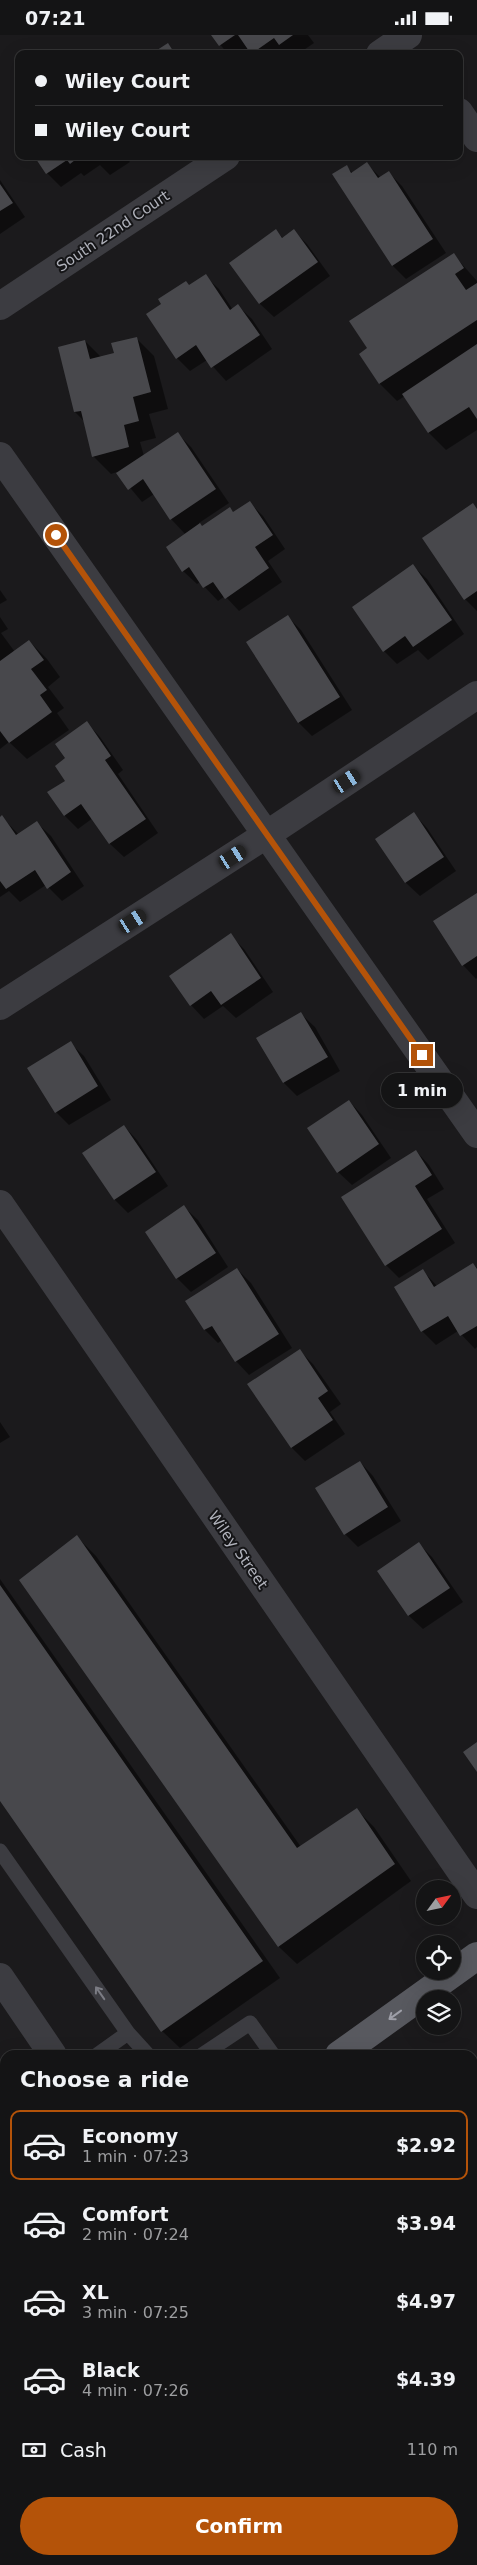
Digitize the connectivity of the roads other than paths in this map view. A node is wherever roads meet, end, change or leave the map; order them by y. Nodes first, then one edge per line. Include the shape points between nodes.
1 (410, 40) edge
2 (389, 50) edge
3 (463, 117) edge
4 (477, 138) edge
5 (220, 160) edge
6 (0, 306) edge
7 (0, 456) edge
8 (477, 695) edge
9 (266, 835) junction
10 (0, 1006) edge
11 (477, 1134) edge
12 (0, 1205) edge
13 (0, 1851) edge
14 (477, 1895) edge
15 (477, 1956) edge
16 (0, 1977) edge
17 (128, 2033) junction
18 (50, 2050) edge
19 (104, 2050) edge
20 (143, 2050) edge
21 (210, 2050) edge
22 (269, 2050) edge
23 (346, 2050) edge

1 - 2 street
3 - 4 street
5 - 6 street, South 22nd Court
7 - 9 street
8 - 9 street
9 - 10 street
9 - 11 street
12 - 14 street, Wiley Street
17 -> 13 lane
15 -> 23 main road
16 - 18 street
17 - 19 lane
17 - 20 lane
21 - 22 lane via 250,2023

